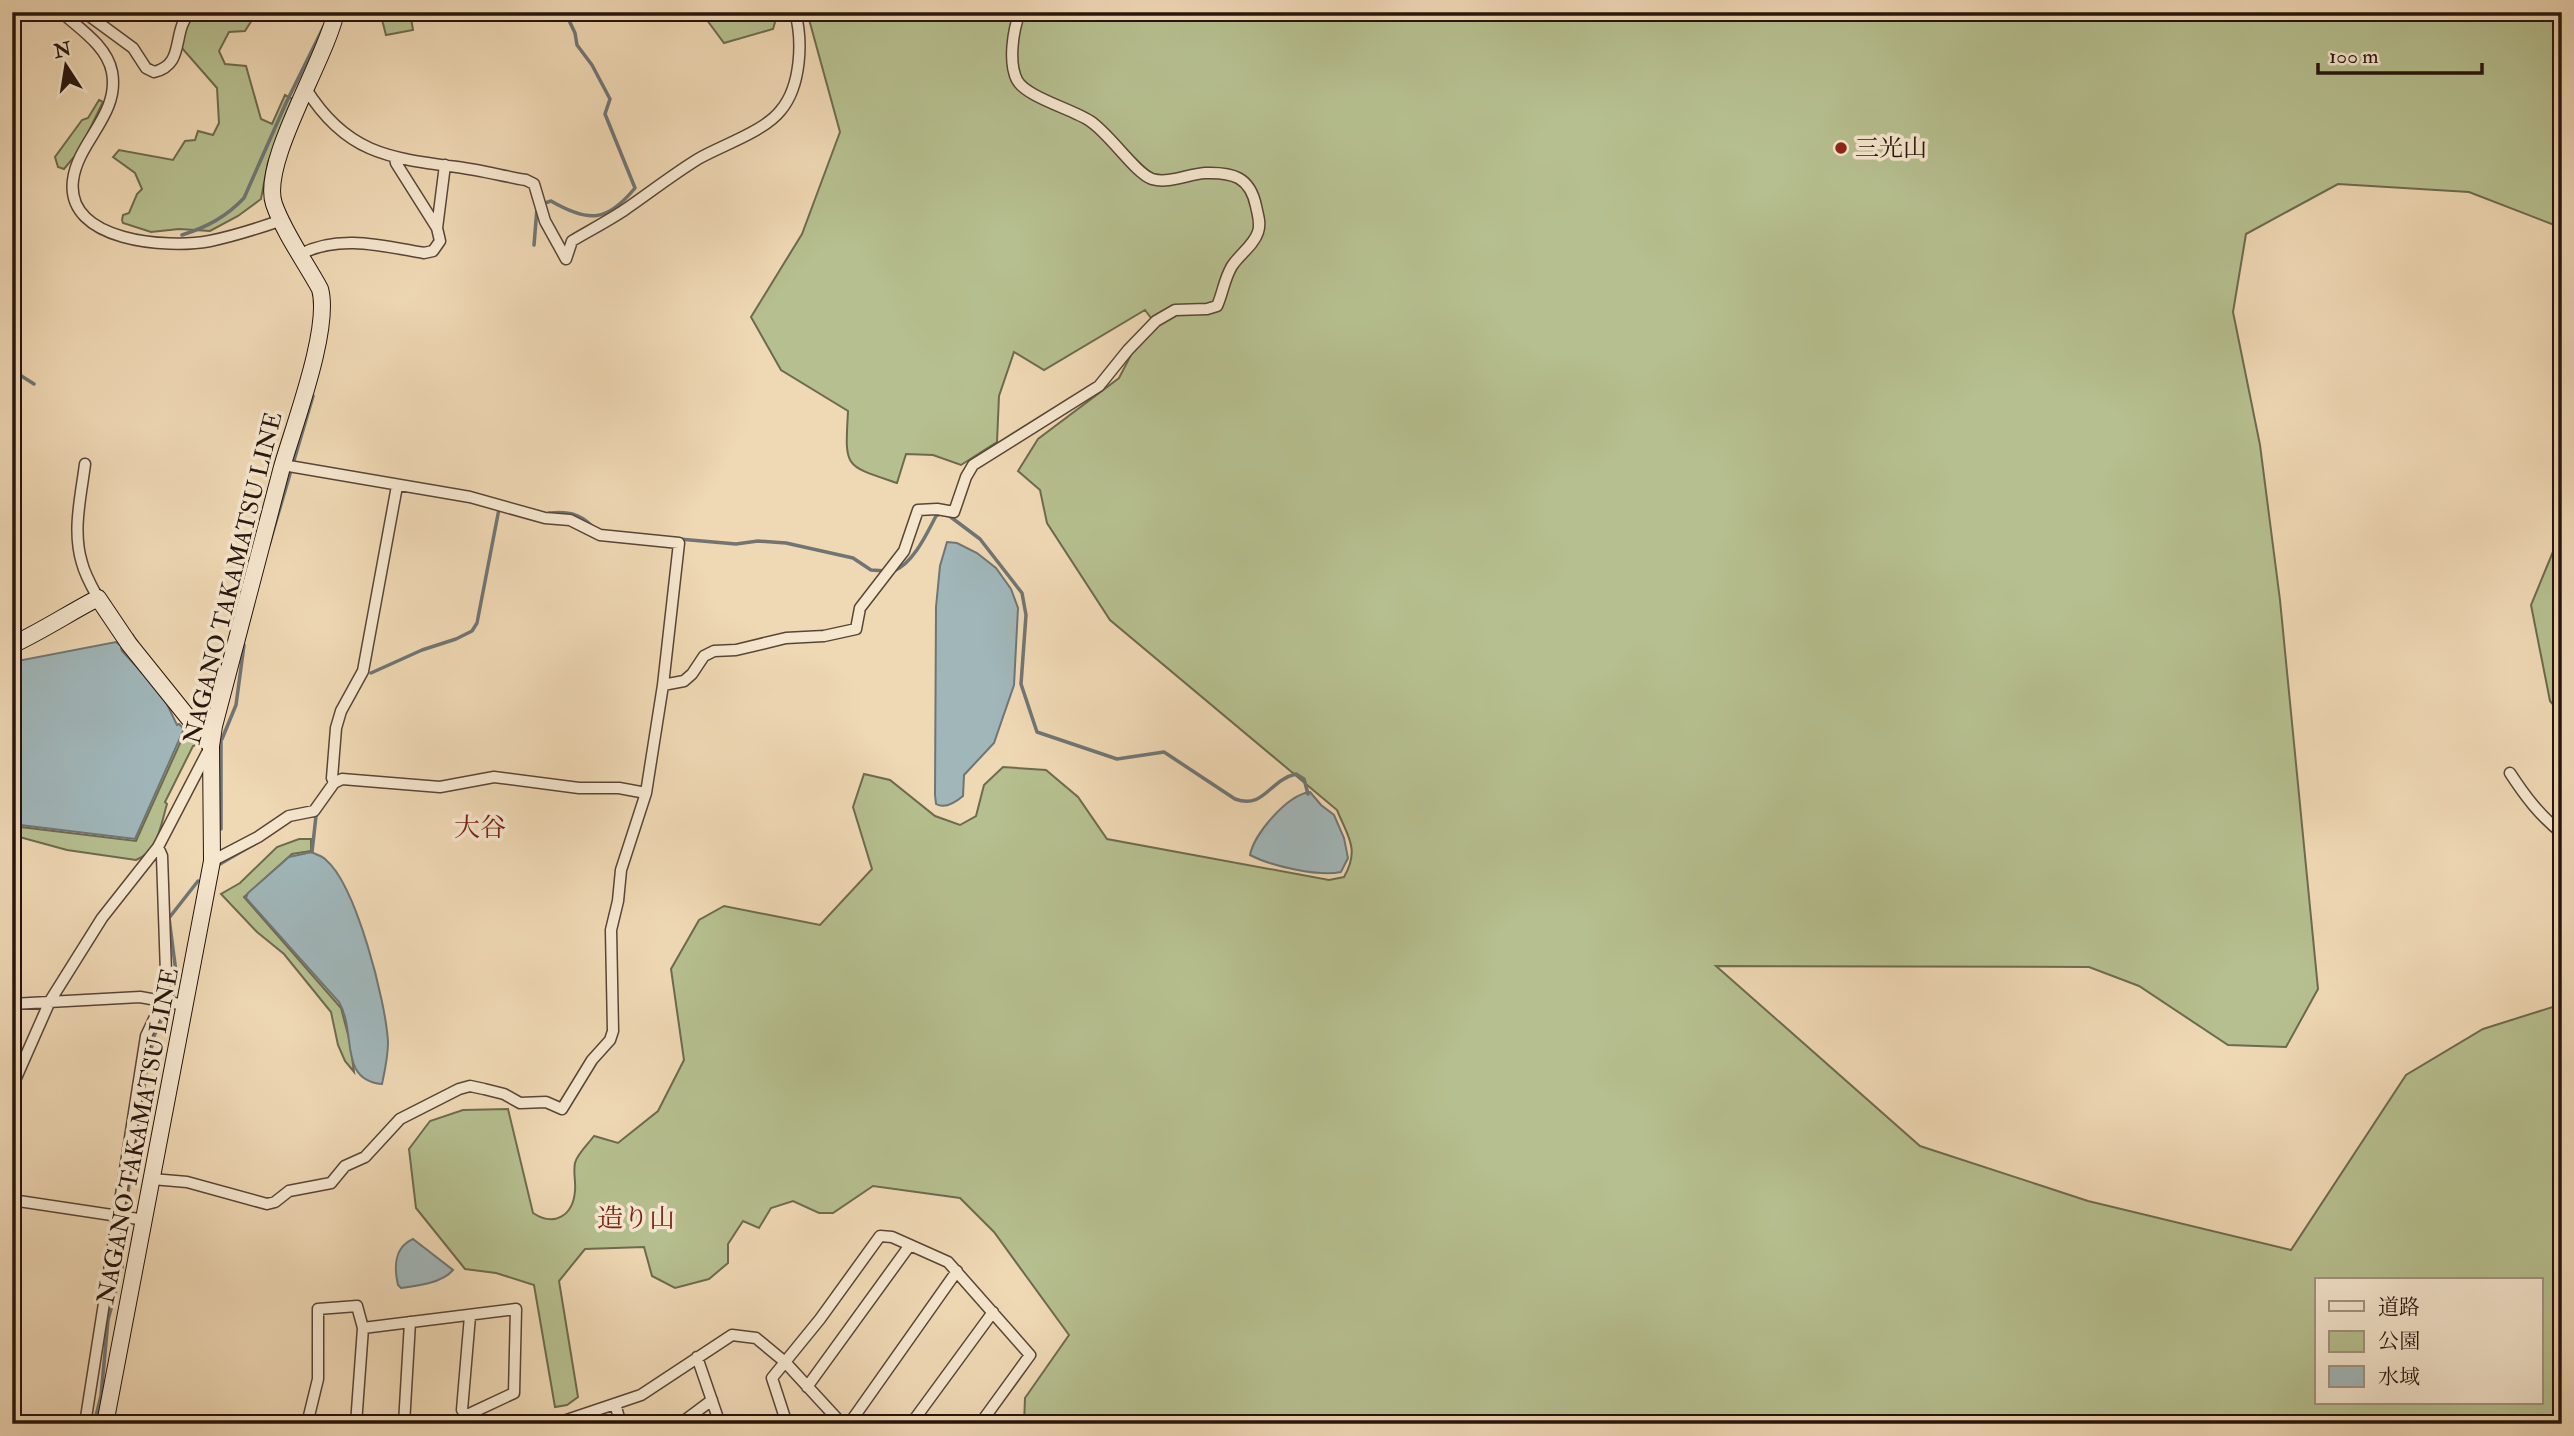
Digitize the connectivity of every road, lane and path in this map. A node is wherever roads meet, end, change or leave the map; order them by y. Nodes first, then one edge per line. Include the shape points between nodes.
1 (61, 12) edge
2 (83, 12) edge
3 (190, 12) edge
4 (336, 12) edge
5 (794, 12) edge
6 (1020, 12) edge
7 (306, 89) junction
8 (396, 158) junction
9 (444, 165) junction
10 (282, 220) junction
11 (436, 228) junction
12 (301, 254) junction
13 (85, 464) dead end
14 (289, 467) junction
15 (397, 486) junction
16 (97, 598) junction
17 (12, 645) edge
18 (663, 685) junction
19 (211, 746) junction
20 (2510, 773) dead end
21 (334, 783) junction
22 (646, 793) junction
23 (2562, 833) edge
24 (158, 847) junction
25 (212, 861) junction
26 (50, 1000) junction
27 (173, 1002) junction
28 (12, 1004) edge
29 (12, 1087) edge
30 (152, 1179) junction
31 (12, 1200) edge
32 (130, 1218) junction
33 (909, 1245) junction
34 (957, 1272) junction
35 (993, 1312) junction
36 (470, 1316) junction
37 (410, 1322) junction
38 (363, 1328) junction
39 (697, 1357) junction
40 (785, 1362) junction
41 (807, 1387) junction
42 (712, 1400) junction
43 (615, 1404) junction
44 (914, 1420) edge
45 (85, 1424) edge
46 (105, 1424) edge
47 (307, 1424) edge
48 (356, 1424) edge
49 (404, 1424) edge
50 (555, 1424) edge
51 (621, 1424) edge
52 (680, 1424) edge
53 (720, 1424) edge
54 (787, 1424) edge
55 (842, 1424) edge
56 (849, 1424) edge
57 (928, 1424) edge
58 (980, 1424) edge

1 - 10 street via 101,48 112,71 110,106 73,180 73,196 86,220 123,237 193,242
2 - 3 street via 133,48 153,72 177,54 179,28
4 - 7 main road, NAGANO TAKAMATSU LINE
5 - 9 street via 797,69 782,110 572,241 566,259 545,221 534,184
6 - 18 street via 1012,48 1015,78 1021,86 1092,122 1142,174 1161,180 1228,174 1244,180 1253,191 1260,223 1256,236 1233,264 1217,306 1175,310 1156,321 1098,386 973,465 954,512 918,510 904,551 860,608 856,629 714,651 704,656 684,681
7 - 8 street via 338,130
7 - 10 main road, NAGANO TAKAMATSU LINE via 273,178 274,203
8 - 9 street
8 - 11 street
9 - 11 street
10 - 12 main road, NAGANO TAKAMATSU LINE
11 - 12 street via 440,241 424,253 342,242
12 - 14 main road, NAGANO TAKAMATSU LINE via 323,298 319,337
13 - 16 street via 77,541 82,566
14 - 15 street
14 - 19 main road, NAGANO TAKAMATSU LINE via 234,648
15 - 18 street via 570,520 600,535 679,543
15 - 21 street via 363,671 336,728
16 - 17 main road
16 - 19 main road
18 - 22 street
19 - 24 street
19 - 25 main road, NAGANO TAKAMATSU LINE
20 - 23 street via 2527,800
21 - 22 street via 342,779 440,787 494,776
21 - 25 street via 314,811 289,816
22 - 30 street via 621,870 611,930 613,1031 562,1109 546,1102 520,1104 484,1088 459,1089 400,1119 365,1157 345,1166 331,1183 289,1191 267,1204 187,1182
24 - 26 street via 102,918
24 - 27 street via 166,973
25 - 27 main road, NAGANO TAKAMATSU LINE
26 - 27 street via 139,997
26 - 28 street
26 - 29 street
27 - 30 main road, NAGANO TAKAMATSU LINE
27 - 32 street via 146,1036
30 - 32 main road, NAGANO TAKAMATSU LINE
31 - 32 street
32 - 45 street
32 - 46 main road, NAGANO TAKAMATSU LINE
33 - 34 street via 948,1262
33 - 40 street via 880,1236
33 - 41 street
34 - 35 street
34 - 56 street
35 - 44 street
35 - 58 street via 1030,1355
36 - 36 street via 516,1309 514,1393 467,1415 462,1410
36 - 37 street
37 - 38 street
37 - 49 street
38 - 47 street via 357,1306 318,1309 318,1379
38 - 48 street
39 - 40 street via 732,1335 756,1338
39 - 42 street
39 - 43 street via 641,1395
40 - 41 street
40 - 54 street via 772,1378
41 - 55 street
42 - 52 street
42 - 53 street
43 - 50 street
43 - 51 street
44 - 57 street

